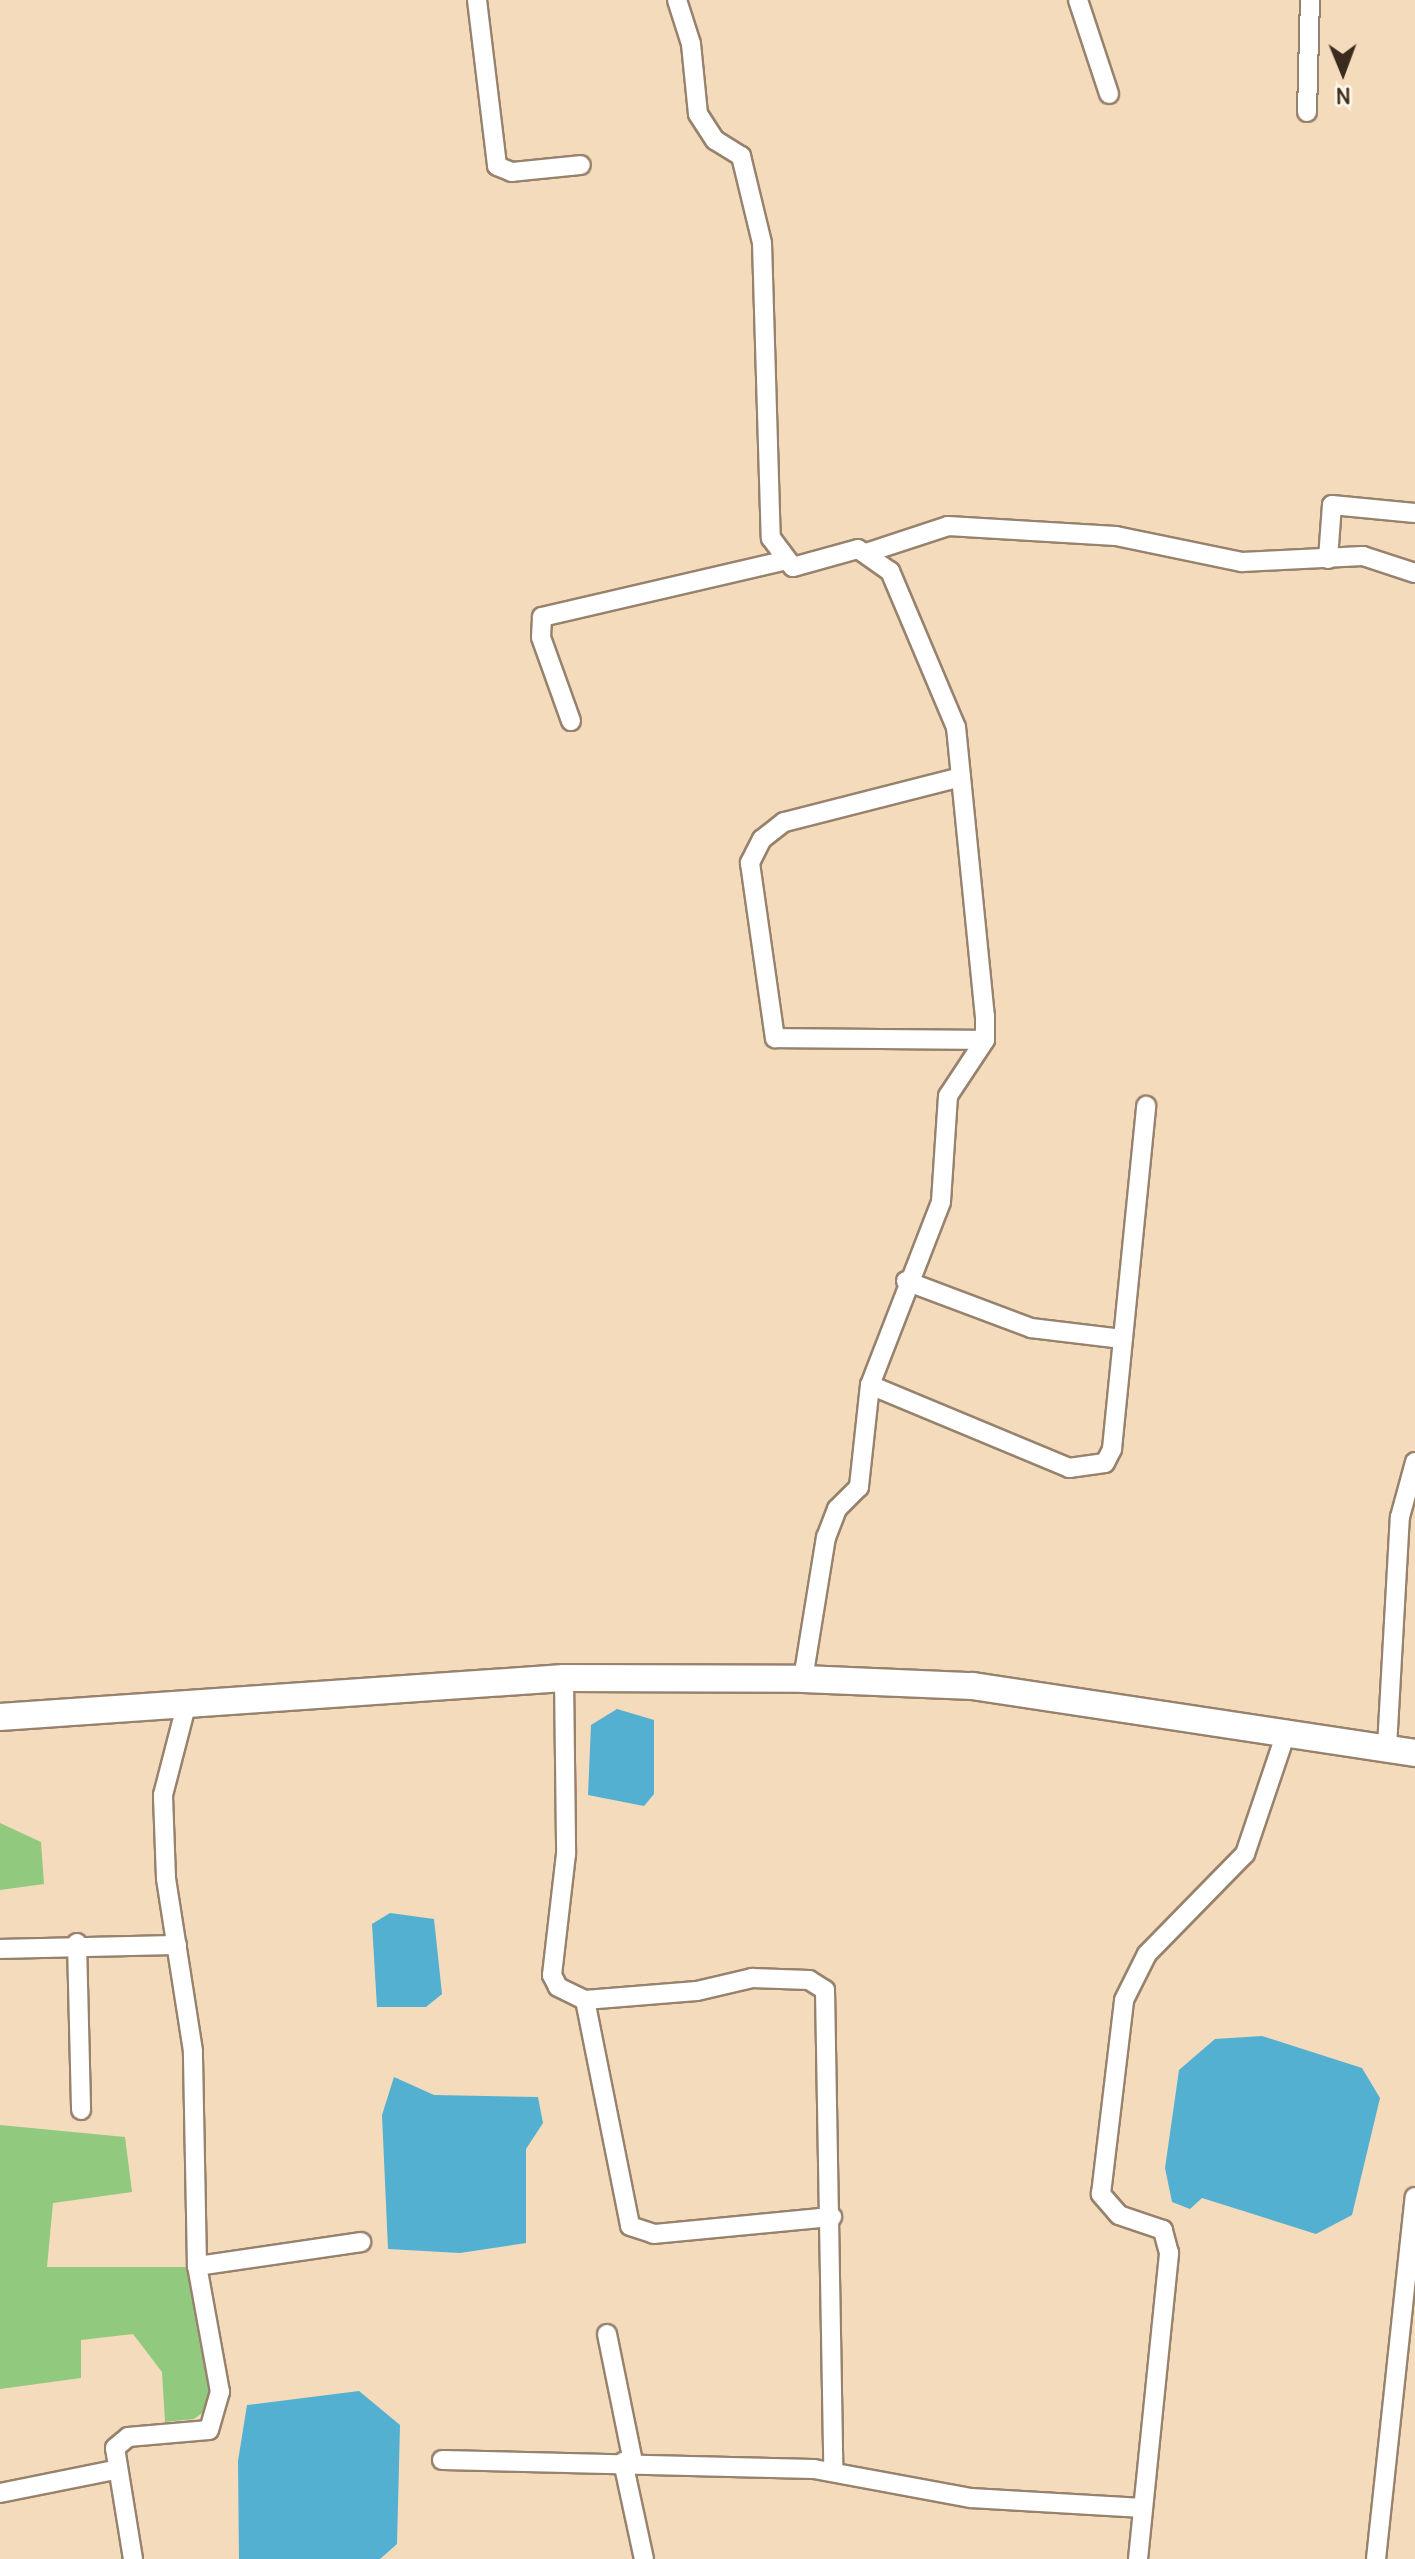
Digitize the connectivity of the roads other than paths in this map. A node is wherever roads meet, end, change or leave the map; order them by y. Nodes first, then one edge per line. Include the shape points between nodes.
1 (477, 0) edge
2 (677, 0) edge
3 (1078, 0) edge
4 (1310, 0) edge
5 (1109, 94) dead end
6 (1307, 112) dead end
7 (581, 165) dead end
8 (1415, 513) edge
9 (869, 552) junction
10 (1328, 559) junction
11 (782, 561) junction
12 (1415, 573) edge
13 (571, 721) dead end
14 (961, 777) junction
15 (985, 1040) junction
16 (1146, 1106) dead end
17 (906, 1281) junction
18 (1122, 1339) junction
19 (870, 1385) junction
20 (1415, 1462) edge
21 (564, 1678) junction
22 (803, 1679) junction
23 (186, 1706) junction
24 (0, 1717) edge
25 (1287, 1730) junction
26 (1387, 1747) junction
27 (1415, 1753) edge
28 (77, 1943) junction
29 (177, 1945) junction
30 (0, 1949) edge
31 (585, 2000) junction
32 (81, 2110) dead end
33 (1415, 2197) edge
34 (832, 2217) junction
35 (361, 2242) dead end
36 (197, 2266) junction
37 (607, 2334) dead end
38 (442, 2460) dead end
39 (628, 2462) junction
40 (114, 2470) junction
41 (833, 2471) junction
42 (0, 2493) edge
43 (1143, 2508) junction
44 (133, 2559) edge
45 (644, 2559) edge
46 (1138, 2559) edge
47 (1376, 2559) edge

1 - 7 street via 497,166 512,172
2 - 11 street via 691,44 698,114 715,140 741,156 762,243 768,524
3 - 5 street
4 - 6 street
8 - 10 street via 1332,505
9 - 10 street via 948,526 1116,536 1242,562
9 - 11 street via 843,549 804,568
9 - 14 street via 890,571 949,707
10 - 12 street via 1363,556
11 - 13 street via 542,617 541,637
14 - 15 street
14 - 15 street via 784,822 762,839 750,863 775,1038
15 - 17 street via 948,1096 941,1202
16 - 18 street
17 - 18 street via 1031,1328
17 - 19 street
18 - 19 street via 1112,1449 1105,1463 1088,1470
19 - 22 street via 859,1487 829,1524
20 - 26 street via 1400,1517
21 - 22 street
21 - 23 street
21 - 31 street via 566,1854 551,1963 558,1987
22 - 25 street via 956,1684
23 - 24 street
23 - 29 street via 163,1795
25 - 26 street
25 - 43 street via 1245,1854 1147,1954 1124,2000 1101,2194 1119,2215 1163,2230 1169,2253
26 - 27 street
28 - 29 street
28 - 30 street
28 - 32 street
29 - 36 street via 193,2051
31 - 34 street via 630,2226 654,2234
31 - 34 street via 697,1991 729,1979 819,1983 827,2004
33 - 47 street
34 - 41 street
35 - 36 street
36 - 40 street via 218,2413 209,2430 128,2437 115,2448
37 - 39 street
38 - 39 street
39 - 41 street
39 - 45 street
40 - 42 street
40 - 44 street
41 - 43 street via 971,2498
43 - 46 street

